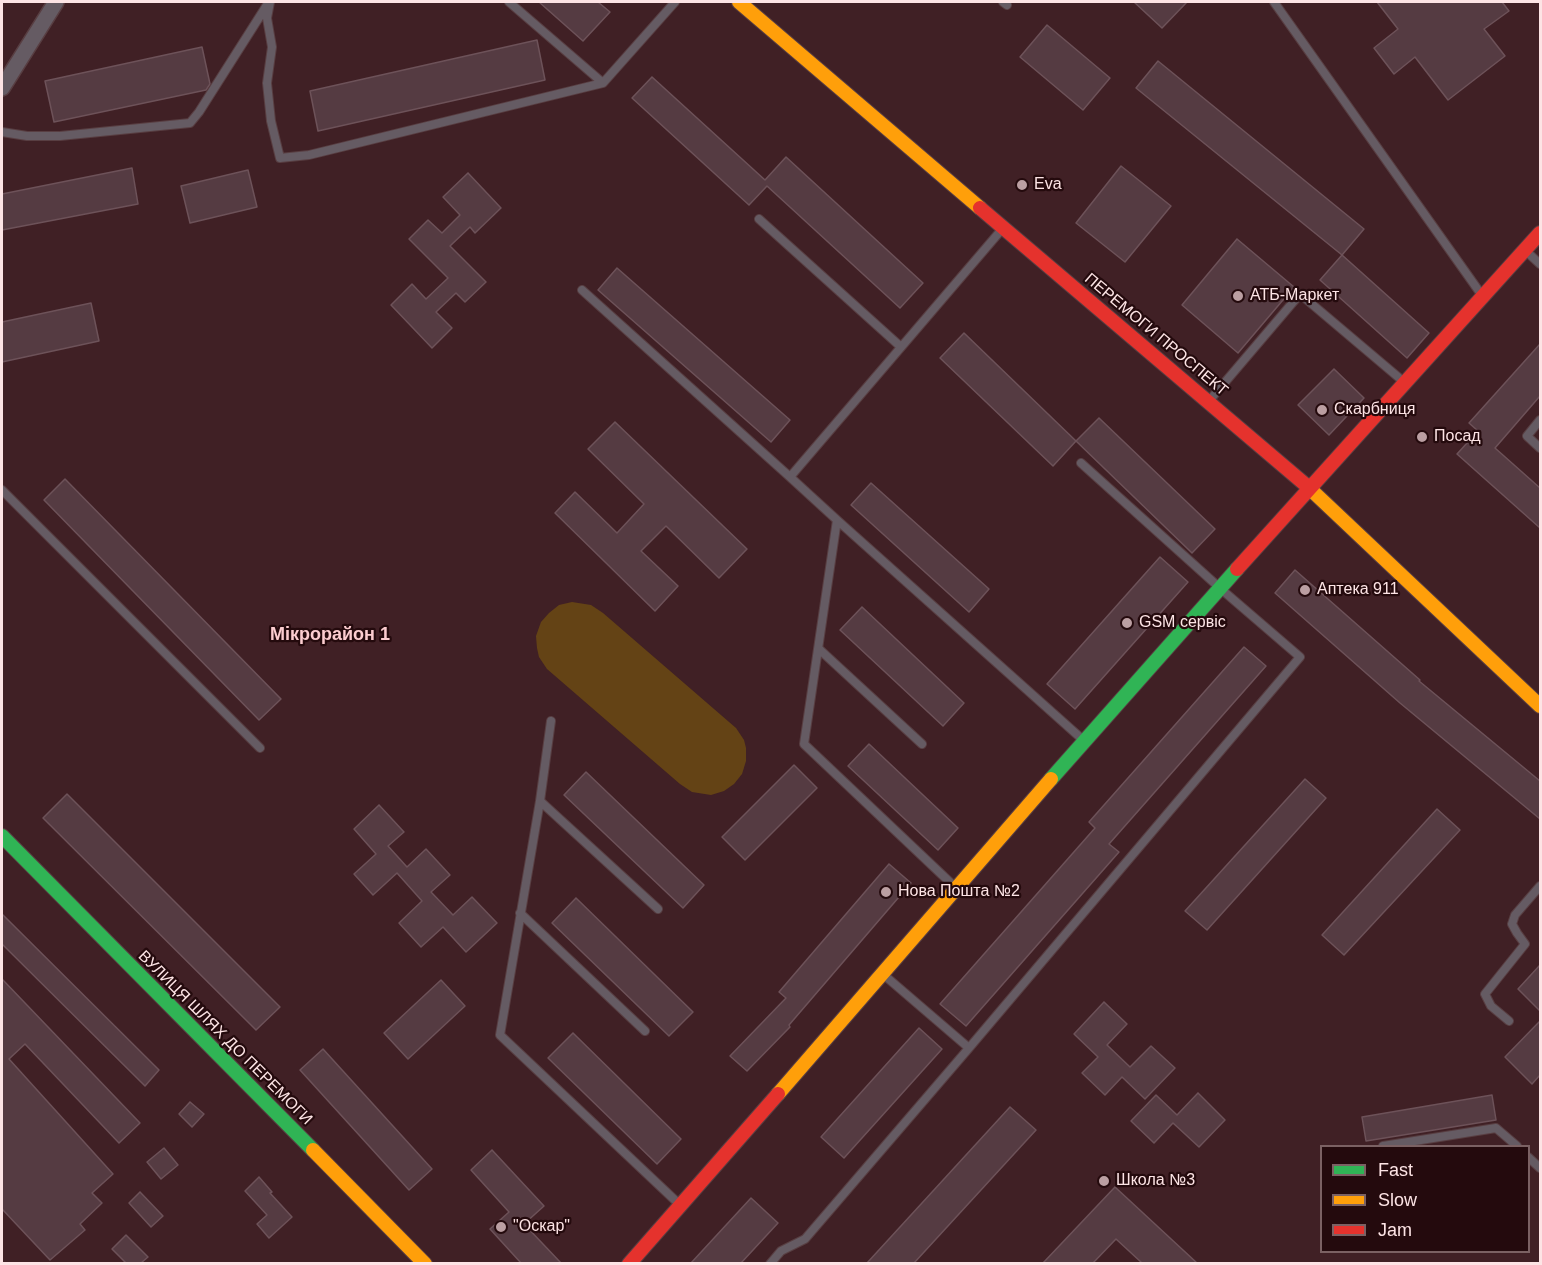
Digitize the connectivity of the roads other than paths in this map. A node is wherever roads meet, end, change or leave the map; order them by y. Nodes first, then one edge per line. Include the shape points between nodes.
1 (56, 2) edge
2 (270, 2) edge
3 (509, 2) edge
4 (675, 2) edge
5 (739, 2) edge
6 (1274, 2) edge
7 (603, 83) junction
8 (2, 88) edge
9 (2, 132) edge
10 (759, 219) dead end
11 (1004, 227) junction
12 (1540, 232) edge
13 (1525, 250) junction
14 (1540, 264) edge
15 (582, 290) dead end
16 (1483, 297) junction
17 (901, 347) junction
18 (1405, 383) junction
19 (1209, 402) junction
20 (1540, 420) edge
21 (1540, 447) edge
22 (1080, 463) dead end
23 (790, 477) junction
24 (1309, 488) junction
25 (2, 490) edge
26 (837, 520) junction
27 (1221, 589) junction
28 (819, 649) junction
29 (1540, 706) edge
30 (551, 721) dead end
31 (1084, 741) junction
32 (922, 744) dead end
33 (260, 748) dead end
34 (540, 801) junction
35 (2, 836) edge
36 (1540, 886) edge
37 (957, 889) junction
38 (658, 909) dead end
39 (520, 913) junction
40 (883, 974) junction
41 (1509, 1021) dead end
42 (645, 1031) dead end
43 (969, 1048) junction
44 (1389, 1145) edge
45 (1516, 1145) edge
46 (680, 1205) junction
47 (425, 1263) edge
48 (629, 1263) edge
49 (770, 1263) edge

1 - 8 street
2 - 7 lane via 267,18 272,47 267,83 280,158 309,155
2 - 9 lane via 189,123 60,136
3 - 7 lane
4 - 7 lane
5 - 11 street, ПЕРЕМОГИ ПРОСПЕКТ
6 - 16 lane
10 - 17 lane
11 - 17 lane
11 - 19 street, ПЕРЕМОГИ ПРОСПЕКТ
12 - 13 street
13 - 14 lane
13 - 16 street
15 - 23 lane
16 - 18 street
17 - 23 lane
18 - 19 lane via 1300,294
18 - 24 street
19 - 24 street, ПЕРЕМОГИ ПРОСПЕКТ
20 - 21 lane via 1527,436
22 - 27 lane
23 - 26 lane
24 - 27 street
24 - 29 street, ПЕРЕМОГИ ПРОСПЕКТ
25 - 33 lane
26 - 28 lane
26 - 31 lane
27 - 31 street
27 - 43 lane via 1300,657
28 - 32 lane
28 - 37 lane via 804,744
30 - 34 lane
31 - 37 street
34 - 38 lane
34 - 39 lane
35 - 47 street, ВУЛИЦЯ ШЛЯХ ДО ПЕРЕМОГИ
36 - 41 lane via 1512,924 1525,944 1485,994 1491,1006
37 - 40 street
39 - 42 lane
39 - 46 lane via 500,1035
40 - 43 lane
40 - 46 street
43 - 49 lane via 805,1239 782,1251
44 - 45 lane via 1496,1128
46 - 48 street

